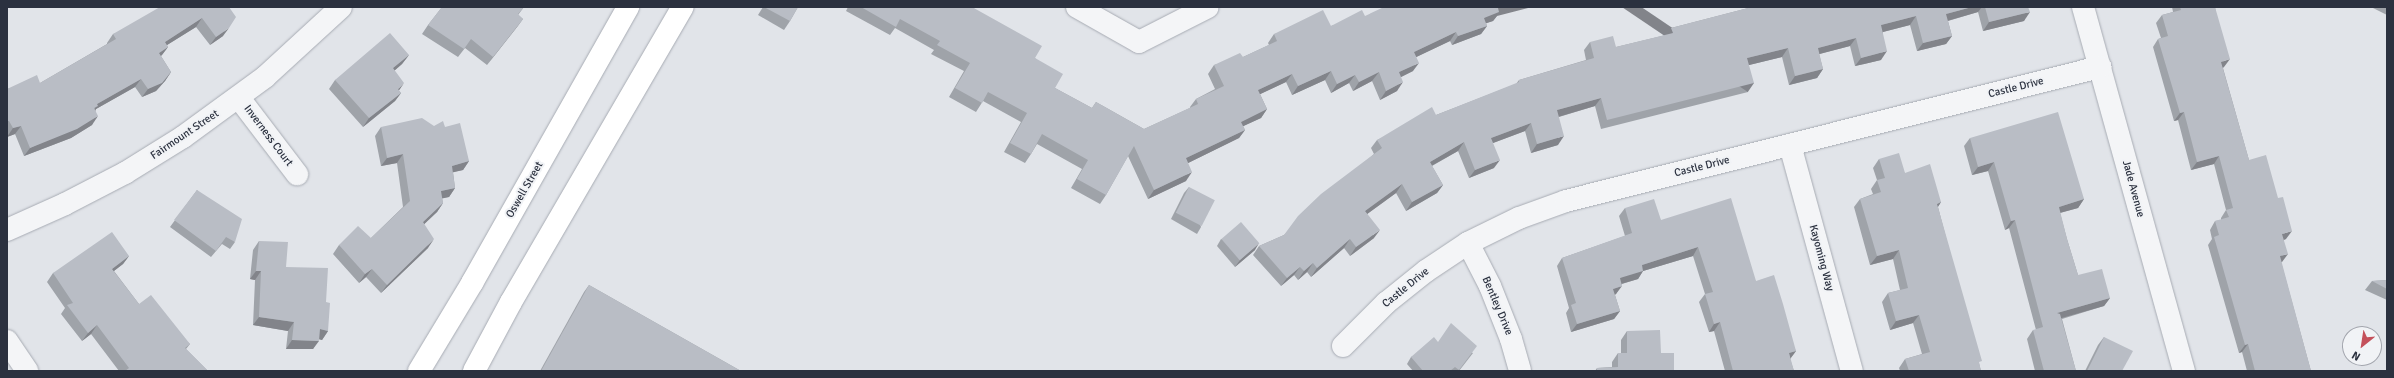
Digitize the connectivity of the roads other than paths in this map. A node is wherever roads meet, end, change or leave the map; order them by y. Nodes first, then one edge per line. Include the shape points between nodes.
1 (341, 7) edge
2 (628, 7) edge
3 (683, 7) edge
4 (1078, 7) edge
5 (1208, 7) edge
6 (2083, 7) edge
7 (2100, 67) junction
8 (239, 98) junction
9 (1790, 145) junction
10 (297, 174) dead end
11 (7, 230) edge
12 (1468, 244) junction
13 (7, 341) edge
14 (1343, 346) dead end
15 (26, 371) edge
16 (419, 371) edge
17 (474, 371) edge
18 (1520, 371) edge
19 (1852, 371) edge
20 (2184, 371) edge

1 - 8 street, Fairmount Street
2 - 16 main road, Oswell Street via 472,283
3 - 17 main road via 510,302
4 - 5 street via 1139,42
6 - 7 street, Jade Avenue
7 - 9 street, Castle Drive
7 - 20 street, Jade Avenue
8 - 10 street, Inverness Court
8 - 11 street, Fairmount Street via 184,137 125,173
9 - 12 street, Castle Drive via 1566,201 1519,218
9 - 19 street, Kayoming Way
12 - 14 street, Castle Drive via 1426,271 1386,302
12 - 18 street, Bentley Drive via 1490,286 1511,339
13 - 15 street

